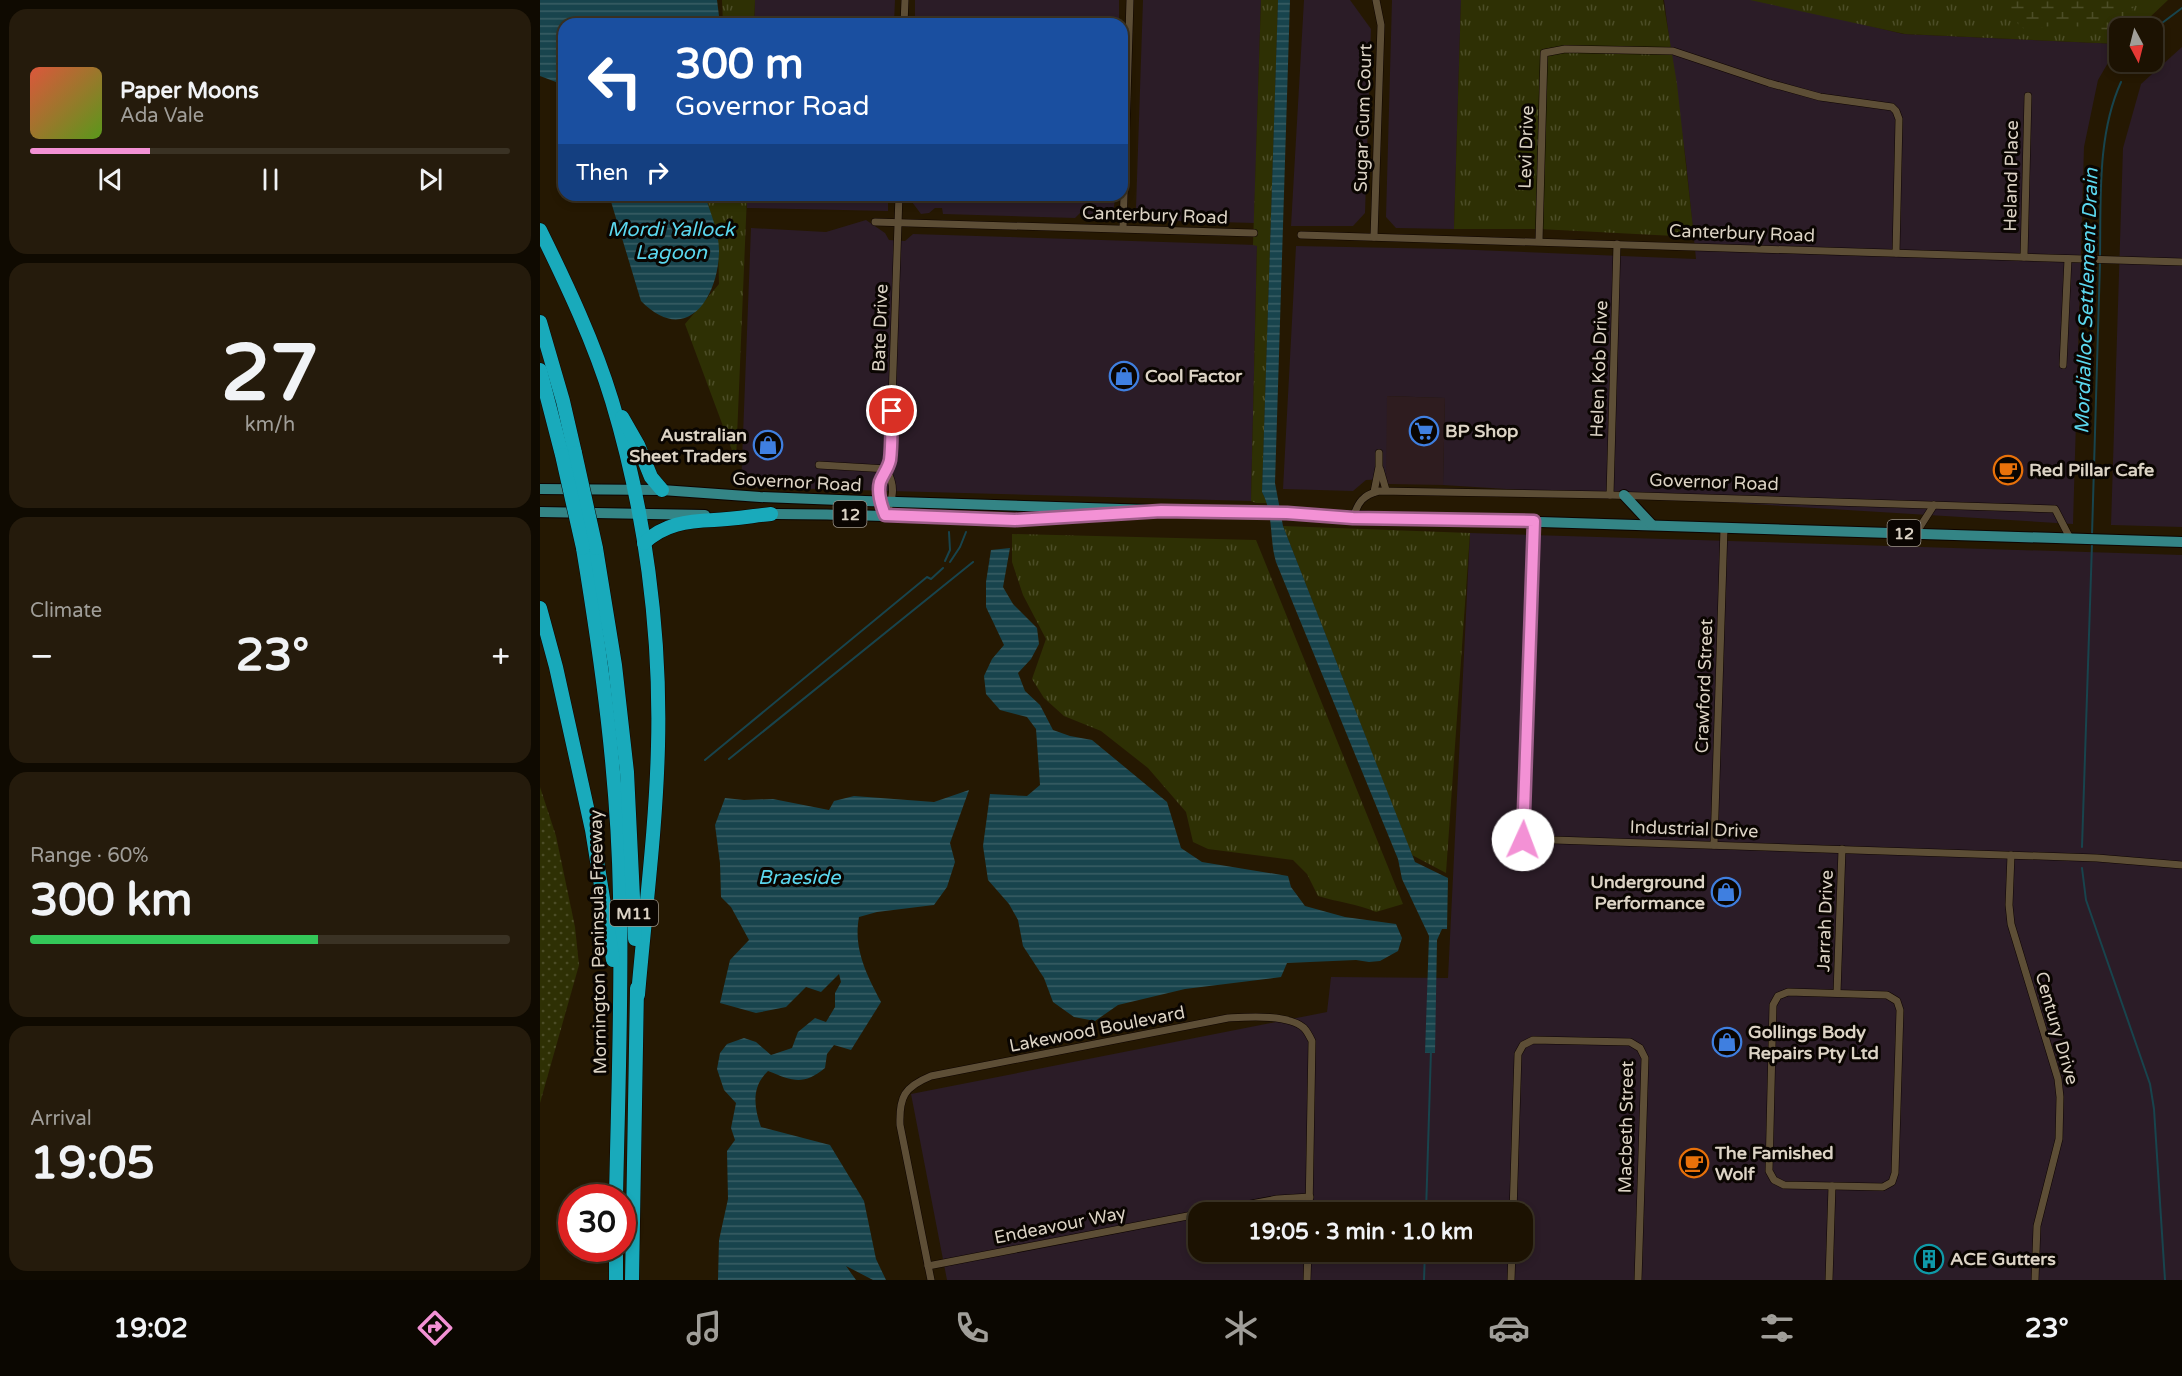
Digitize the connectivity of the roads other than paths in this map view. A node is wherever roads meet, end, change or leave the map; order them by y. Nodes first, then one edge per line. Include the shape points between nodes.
1 (905, 0) edge
2 (1130, 0) edge
3 (1376, 0) edge
4 (904, 18) edge
5 (1128, 65) edge
6 (2028, 96) dead end
7 (899, 201) edge
8 (1124, 201) edge
9 (875, 222) dead end
10 (898, 222) junction
11 (1123, 228) junction
12 (540, 230) edge
13 (1254, 233) dead end
14 (1301, 235) dead end
15 (1374, 237) junction
16 (1539, 241) junction
17 (1617, 244) junction
18 (1896, 253) junction
19 (2024, 257) junction
20 (2068, 259) junction
21 (2182, 262) edge
22 (540, 321) edge
23 (2064, 365) dead end
24 (540, 370) edge
25 (611, 400) junction
26 (1379, 453) dead end
27 (569, 454) junction
28 (819, 465) dead end
29 (1379, 467) junction
30 (887, 470) junction
31 (540, 489) edge
32 (634, 490) junction
33 (662, 490) junction
34 (1386, 490) junction
35 (1374, 492) junction
36 (1610, 495) junction
37 (1624, 495) junction
38 (879, 502) junction
39 (892, 502) junction
40 (1934, 505) junction
41 (1161, 511) junction
42 (540, 512) edge
43 (639, 514) junction
44 (771, 514) junction
45 (885, 515) junction
46 (1353, 518) junction
47 (1534, 521) junction
48 (1652, 525) junction
49 (1724, 528) junction
50 (1916, 533) junction
51 (2070, 538) junction
52 (2182, 542) edge
53 (644, 543) junction
54 (590, 548) junction
55 (541, 614) edge
56 (1714, 845) junction
57 (1842, 849) junction
58 (2011, 855) junction
59 (2182, 865) edge
60 (1838, 993) junction
61 (619, 995) junction
62 (638, 995) junction
63 (616, 1184) edge
64 (1832, 1186) junction
65 (1310, 1197) junction
66 (1261, 1202) edge
67 (1310, 1202) edge
68 (1513, 1202) edge
69 (1188, 1216) edge
70 (616, 1262) edge
71 (1308, 1262) edge
72 (1512, 1262) edge
73 (928, 1266) junction
74 (616, 1280) edge
75 (632, 1280) edge
76 (931, 1280) edge
77 (1307, 1280) edge
78 (1511, 1280) edge
79 (1638, 1280) edge
80 (1829, 1280) edge
81 (2035, 1280) edge

1 - 4 street
2 - 5 street
3 - 15 street, Sugar Gum Court via 1381,25
6 - 19 street, Heland Place
7 - 10 street, Bate Drive
8 - 11 street
9 - 10 street, Canterbury Road
10 - 11 street, Canterbury Road
10 - 30 street, Bate Drive
11 - 13 street, Canterbury Road
12 - 25 highway
14 - 15 street, Canterbury Road
15 - 16 street, Canterbury Road
16 - 17 street, Canterbury Road
16 - 18 street, Levi Drive via 1544,53 1673,51 1820,97 1892,106 1899,119
17 - 18 street, Canterbury Road
17 - 36 street, Helen Kob Drive
18 - 19 street, Canterbury Road
19 - 20 street, Canterbury Road
20 - 21 street, Canterbury Road
20 - 23 street
22 - 27 highway, Mornington Peninsula Freeway / M11 via 563,401
24 - 27 highway, Mornington Peninsula Freeway / M11
25 - 32 highway
25 - 33 highway via 638,445 651,477
26 - 29 street
27 - 54 highway, Mornington Peninsula Freeway / M11, bridge
28 - 30 street
29 - 34 street
29 - 35 street
30 - 38 street, Bate Drive via 880,481
30 - 39 street, Bate Drive via 893,481
31 - 32 main road, Governor Road / 12
32 - 33 main road, Governor Road / 12
32 - 43 highway
33 - 38 main road, Governor Road / 12
34 - 35 street, Governor Road
34 - 36 street, Governor Road
35 - 46 street via 1361,498
36 - 37 street, Governor Road
37 - 40 street, Governor Road
37 - 48 main road
38 - 39 main road, Governor Road / 12
38 - 45 street
39 - 41 main road, Governor Road / 12
39 - 45 street
40 - 50 street
40 - 51 street, Governor Road via 2055,509
41 - 45 main road, Governor Road / 12 via 1015,520
41 - 46 main road, Governor Road / 12
42 - 43 main road, Governor Road / 12
43 - 44 main road, Governor Road / 12
43 - 53 highway
44 - 45 main road, Governor Road / 12
44 - 53 highway via 680,523 663,528
46 - 47 main road, Governor Road / 12
47 - 48 main road, Governor Road / 12
47 - 56 street, Industrial Drive via 1523,840
48 - 49 main road, Governor Road / 12
49 - 50 main road, Governor Road / 12
49 - 56 street, Crawford Street
50 - 51 main road, Governor Road / 12
51 - 52 main road, Governor Road / 12
53 - 62 highway via 655,641 658,745
54 - 61 highway, Mornington Peninsula Freeway / M11 via 612,767 620,896
54 - 62 highway, Mornington Peninsula Freeway / M11 via 615,664 627,772
55 - 61 highway via 592,830
56 - 57 street, Industrial Drive
57 - 58 street, Industrial Drive
57 - 60 street, Jarrah Drive
58 - 59 street, Industrial Drive
58 - 81 street, Century Drive via 2010,915 2060,1097 2058,1147 2037,1226
60 - 64 street, Jarrah Drive via 1887,995 1897,1001 1900,1010 1895,1173 1892,1182 1883,1187
60 - 64 street, Jarrah Drive via 1788,992 1778,996 1773,1005 1769,1171 1774,1180 1784,1185
61 - 63 highway, Mornington Peninsula Freeway / M11
62 - 75 highway, Mornington Peninsula Freeway / M11
64 - 80 street
65 - 66 street
65 - 67 street, Lakewood Boulevard
65 - 73 street, Lakewood Boulevard via 1312,1041 1304,1028 1289,1021 1228,1018 916,1082 905,1092 899,1107 900,1125
68 - 79 street, Macbeth Street via 1518,1054 1523,1045 1533,1040 1630,1042 1640,1048 1645,1058
69 - 73 street, Endeavour Way
70 - 74 highway
71 - 77 street
72 - 78 street
73 - 76 street, Lakewood Boulevard

